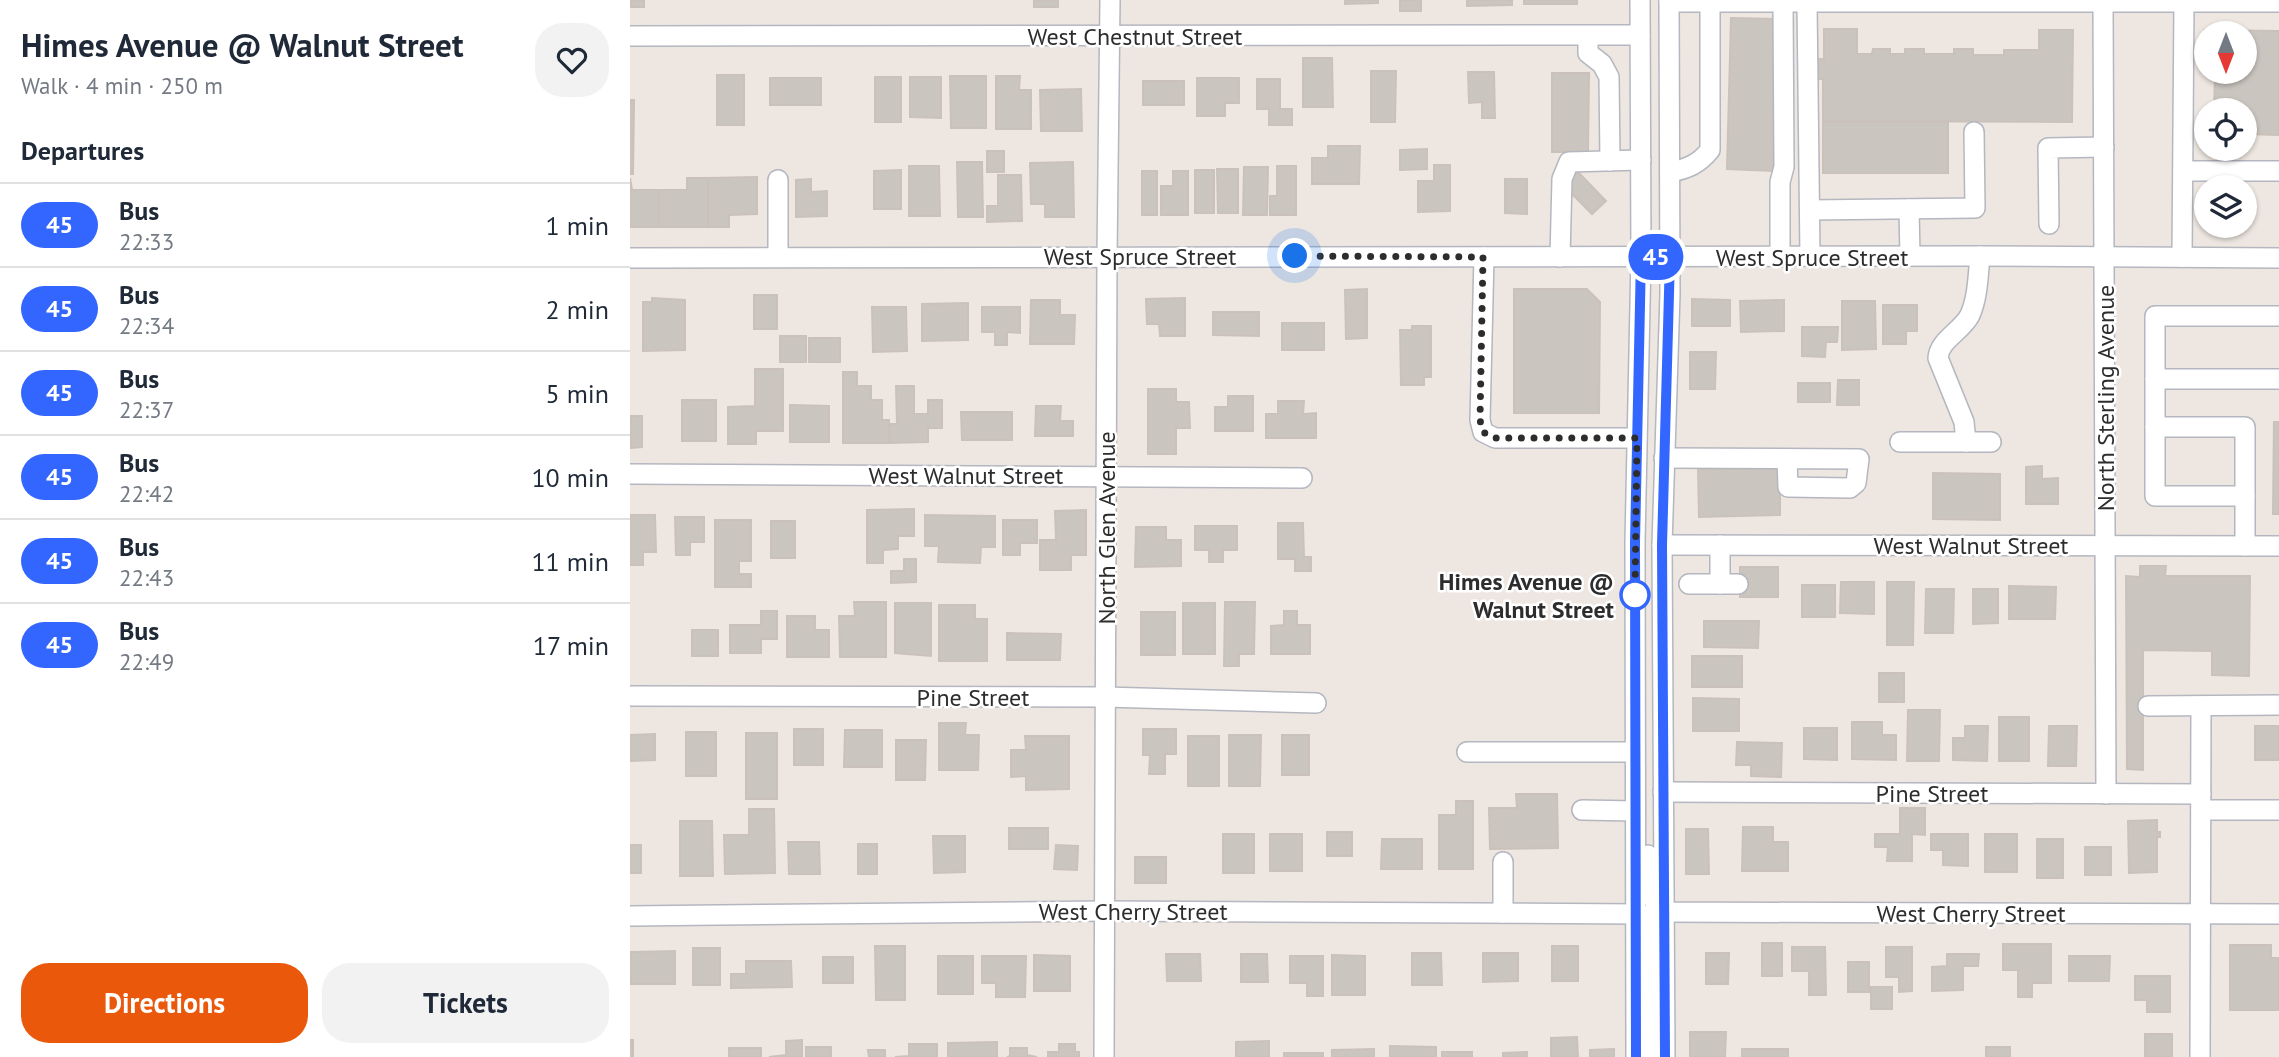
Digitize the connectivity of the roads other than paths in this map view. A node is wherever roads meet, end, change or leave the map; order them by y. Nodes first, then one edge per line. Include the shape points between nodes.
1 (1110, 0) edge
2 (1640, 0) edge
3 (1669, 1) edge
4 (1835, 1) edge
5 (1920, 1) edge
6 (2026, 1) edge
7 (2103, 1) edge
8 (1710, 2) junction
9 (1783, 2) junction
10 (1807, 2) junction
11 (2184, 2) junction
12 (2279, 2) edge
13 (1640, 35) junction
14 (630, 36) edge
15 (1588, 36) junction
16 (1110, 37) junction
17 (1609, 94) junction
18 (1640, 95) junction
19 (1974, 132) dead end
20 (2104, 147) junction
21 (1641, 160) junction
22 (1610, 161) junction
23 (2183, 171) junction
24 (2279, 171) edge
25 (1670, 172) junction
26 (778, 180) dead end
27 (1810, 209) junction
28 (1909, 209) junction
29 (2049, 224) dead end
30 (1107, 256) junction
31 (1910, 256) junction
32 (1980, 256) junction
33 (778, 257) junction
34 (1483, 257) junction
35 (1560, 257) junction
36 (1641, 257) junction
37 (1670, 257) junction
38 (1780, 257) junction
39 (1810, 257) junction
40 (2104, 257) junction
41 (2182, 257) junction
42 (630, 258) edge
43 (2279, 258) edge
44 (2279, 316) edge
45 (2155, 379) junction
46 (2279, 379) edge
47 (2155, 427) junction
48 (1637, 438) junction
49 (1900, 442) dead end
50 (1966, 442) junction
51 (1991, 442) dead end
52 (1664, 458) junction
53 (1787, 458) junction
54 (630, 474) edge
55 (1106, 476) junction
56 (1302, 478) dead end
57 (2245, 496) junction
58 (1662, 545) junction
59 (1720, 545) junction
60 (2105, 546) junction
61 (2245, 547) junction
62 (2279, 547) edge
63 (1689, 584) dead end
64 (630, 696) edge
65 (1105, 697) junction
66 (1316, 703) dead end
67 (2279, 705) edge
68 (2148, 706) dead end
69 (2201, 706) junction
70 (1467, 752) dead end
71 (1635, 752) junction
72 (1663, 792) junction
73 (2106, 794) junction
74 (2201, 802) junction
75 (1582, 810) dead end
76 (2279, 810) edge
77 (1635, 811) junction
78 (1503, 862) dead end
79 (1103, 911) junction
80 (1663, 912) junction
81 (1503, 913) junction
82 (2201, 913) junction
83 (1636, 914) junction
84 (2279, 914) edge
85 (630, 916) edge
86 (1104, 1057) edge
87 (1636, 1057) edge
88 (1651, 1057) edge
89 (1665, 1057) edge
90 (2200, 1057) edge

1 - 16 street, North Glen Avenue
2 - 13 street
3 - 8 street
3 - 25 street
4 - 5 street
4 - 10 street
5 - 6 street
6 - 7 street
7 - 11 street
7 - 20 street, North Sterling Avenue
8 - 9 street
8 - 25 street via 1710,150 1685,170
9 - 10 street
9 - 38 street
10 - 27 street
11 - 12 street
11 - 23 street
13 - 15 street, West Chestnut Street
13 - 18 street
14 - 16 street, West Chestnut Street
15 - 16 street, West Chestnut Street
15 - 17 street via 1588,53 1609,77
16 - 30 street, North Glen Avenue
17 - 18 street
17 - 22 street
18 - 21 street
19 - 28 street via 1975,208
20 - 29 street via 2048,148
20 - 40 street, North Sterling Avenue
21 - 22 street
21 - 36 street
22 - 35 street via 1569,162 1562,179
23 - 24 street
23 - 41 street
25 - 37 street
26 - 33 street
27 - 28 street
27 - 39 street
28 - 31 street
30 - 33 street, West Spruce Street
30 - 34 street, West Spruce Street
30 - 55 street, North Glen Avenue
31 - 32 street, West Spruce Street
31 - 39 street, West Spruce Street
32 - 40 street, West Spruce Street
32 - 50 street via 1969,318 1938,351 1964,422
33 - 42 street, West Spruce Street
34 - 35 street, West Spruce Street
34 - 48 street via 1483,432 1495,438
35 - 36 street, West Spruce Street
36 - 37 street, West Spruce Street
36 - 48 street
37 - 38 street, West Spruce Street
37 - 52 street
38 - 39 street, West Spruce Street
40 - 41 street, West Spruce Street
40 - 60 street, North Sterling Avenue
41 - 43 street, West Spruce Street
44 - 45 street via 2155,316
45 - 46 street
45 - 47 street
47 - 57 street via 2155,496
47 - 57 street via 2245,427
48 - 71 street
49 - 50 street
50 - 51 street
52 - 53 street
52 - 58 street
53 - 53 street via 1859,459 1856,483 1850,488 1788,487
54 - 55 street, West Walnut Street
55 - 56 street, West Walnut Street
55 - 65 street, North Glen Avenue
57 - 61 street
58 - 59 street, West Walnut Street
58 - 72 street
59 - 60 street, West Walnut Street
59 - 63 street via 1729,584
60 - 61 street, West Walnut Street
60 - 73 street, North Sterling Avenue
61 - 62 street, West Walnut Street
64 - 65 street, Pine Street
65 - 66 street, Pine Street
65 - 79 street, North Glen Avenue
67 - 69 street
68 - 69 street
69 - 74 street
70 - 71 street
71 - 77 street
72 - 73 street, Pine Street
72 - 80 street
73 - 74 street, Pine Street
74 - 76 street, Pine Street
74 - 82 street
75 - 77 street
77 - 80 street via 1648,856 1652,896
77 - 83 street
78 - 81 street
79 - 81 street, West Cherry Street
79 - 85 street, West Cherry Street
79 - 86 street, North Glen Avenue
80 - 82 street, West Cherry Street
80 - 89 street
81 - 83 street, West Cherry Street
82 - 84 street, West Cherry Street
82 - 90 street
83 - 87 street
83 - 88 street via 1645,918 1651,929

